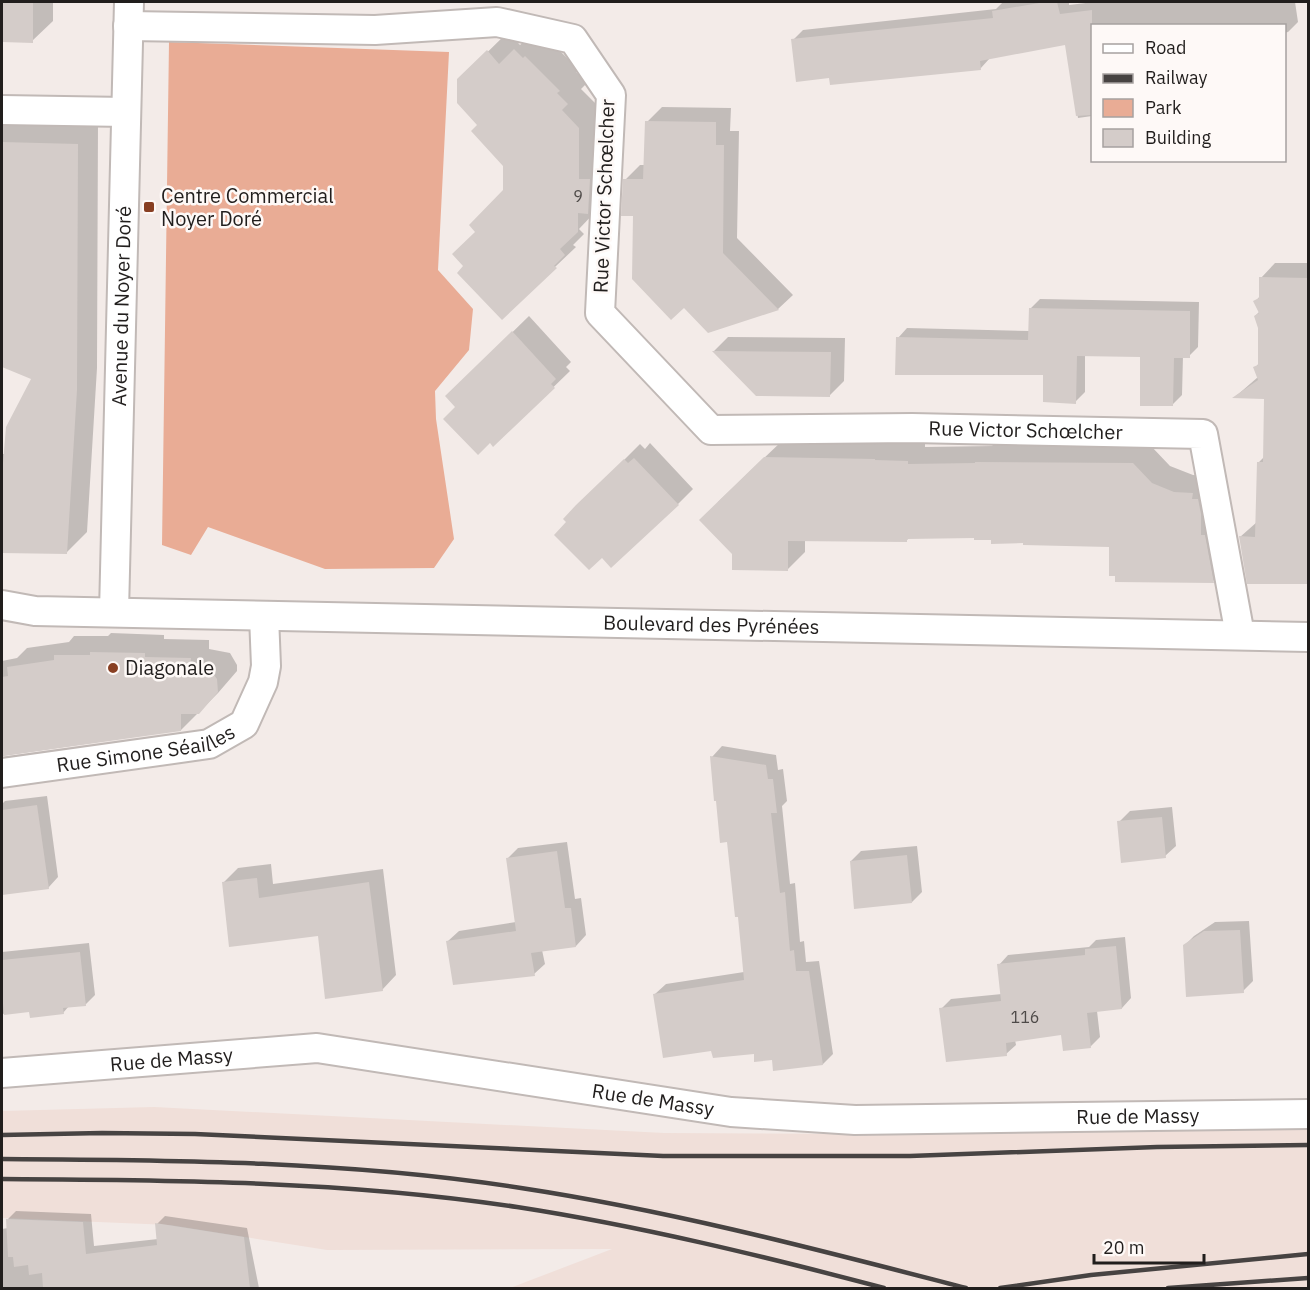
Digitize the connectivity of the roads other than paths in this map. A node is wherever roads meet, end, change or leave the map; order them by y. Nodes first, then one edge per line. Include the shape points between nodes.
1 (128, 14) edge
2 (2, 111) edge
3 (126, 112) junction
4 (2, 605) edge
5 (114, 612) junction
6 (264, 616) junction
7 (1240, 635) junction
8 (1308, 637) edge
9 (2, 773) edge
10 (2, 1073) edge
11 (1308, 1114) edge

1 - 3 street, Avenue du Noyer Doré
1 - 7 street, Rue Victor Schœlcher via 375,30 497,22 573,39 611,95 600,314 711,430 912,428 1203,434
2 - 3 street
3 - 5 street, Avenue du Noyer Doré
4 - 5 street, Boulevard des Pyrénées
5 - 6 street, Boulevard des Pyrénées
6 - 7 street, Boulevard des Pyrénées
6 - 9 street, Rue Simone Séailles via 266,666 244,724 209,744
7 - 8 street, Boulevard des Pyrénées
10 - 11 street, Rue de Massy via 317,1048 731,1112 855,1120

